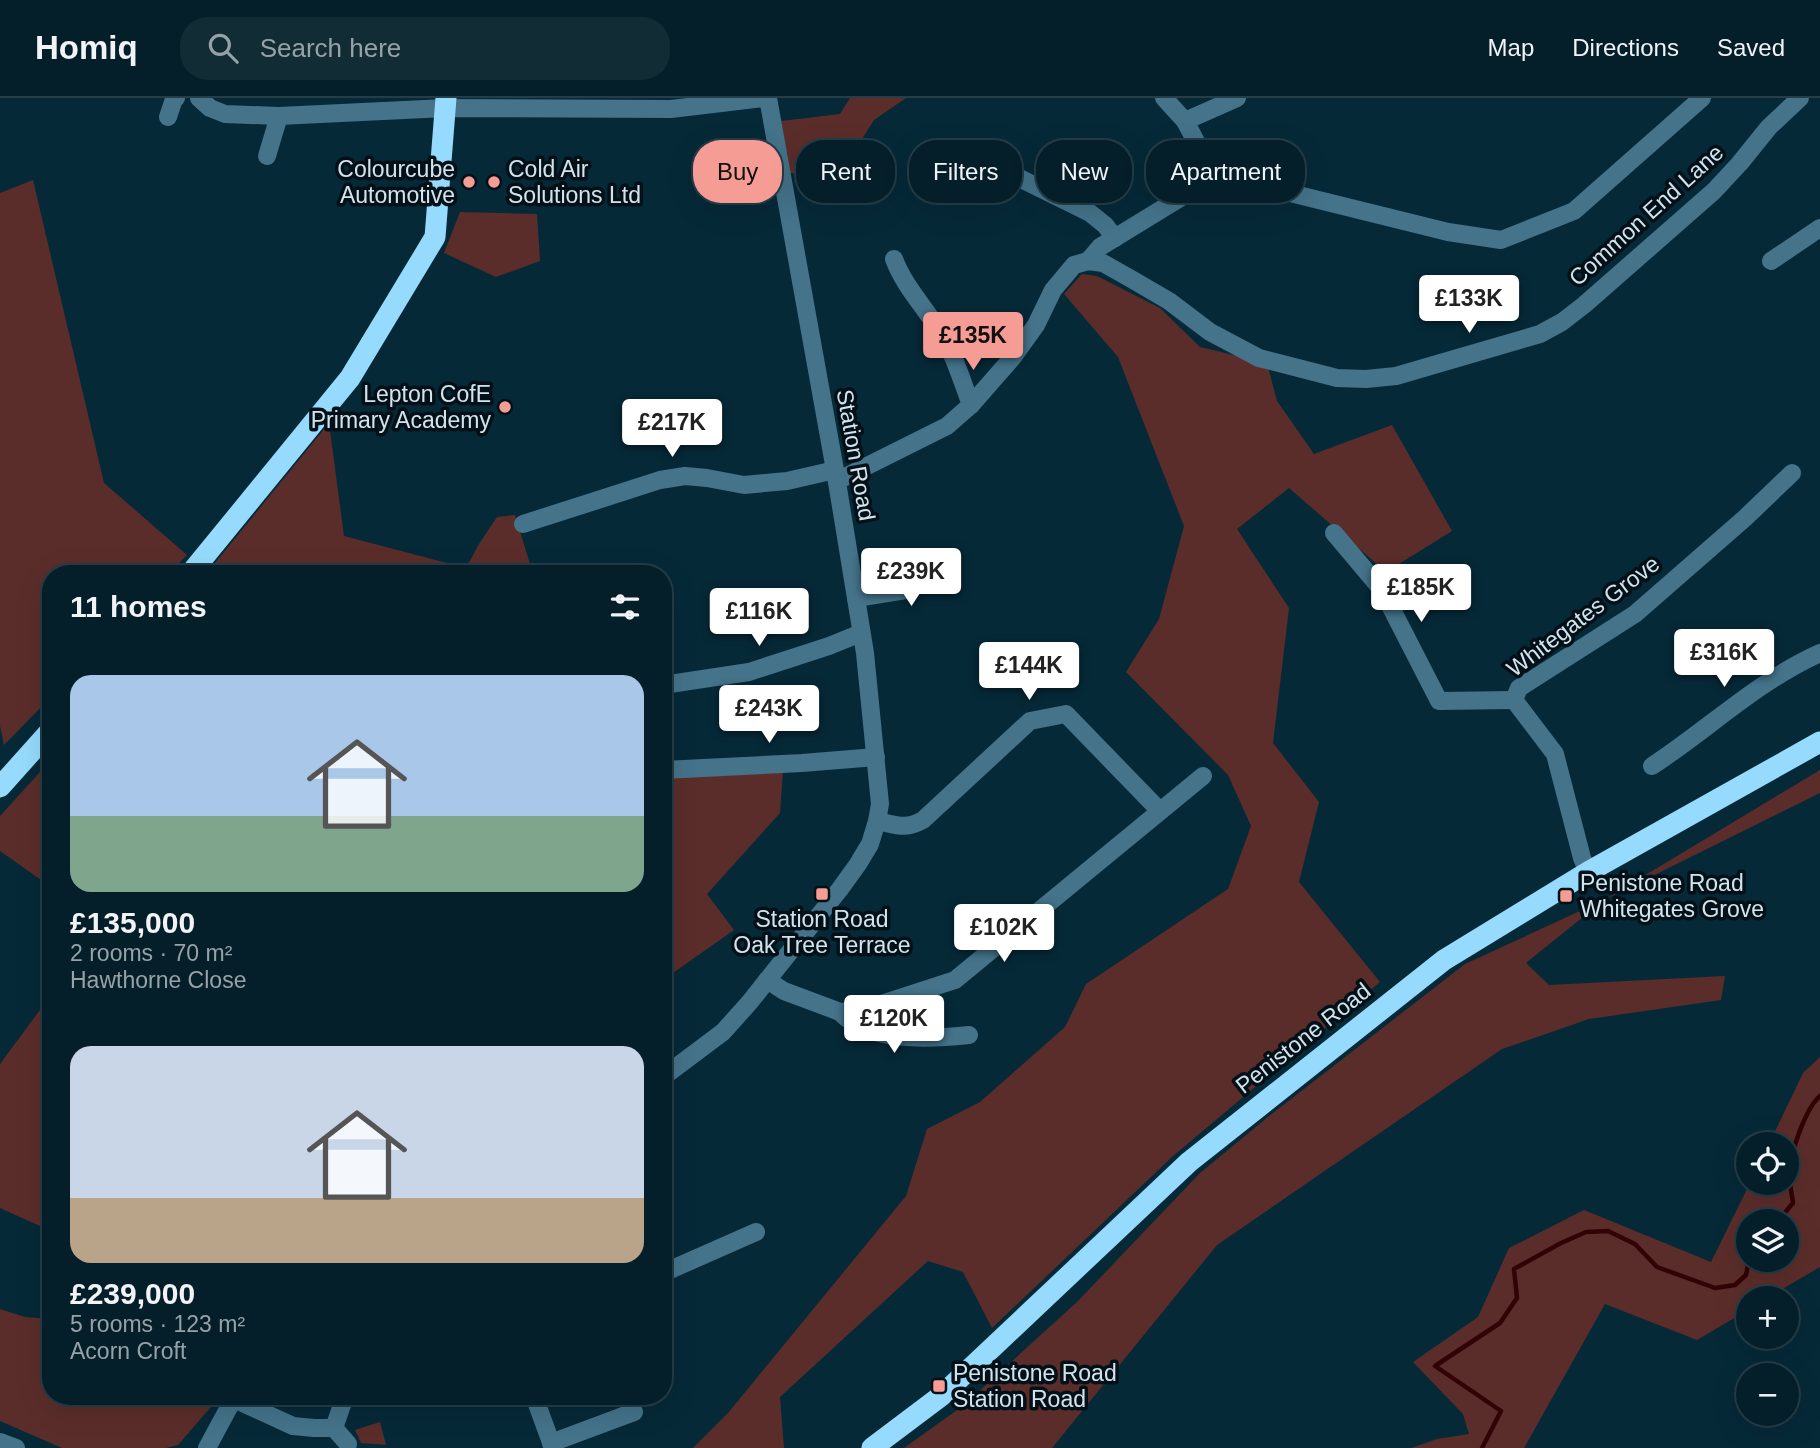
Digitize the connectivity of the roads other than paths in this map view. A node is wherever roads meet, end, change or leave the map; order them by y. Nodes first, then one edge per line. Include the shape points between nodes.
1 (176, 98) edge
2 (199, 98) edge
3 (766, 98) edge
4 (1164, 98) edge
5 (1237, 98) edge
6 (1702, 98) edge
7 (1800, 98) edge
8 (446, 103) edge
9 (168, 117) dead end
10 (279, 117) junction
11 (1185, 121) junction
12 (1195, 140) edge
13 (267, 156) dead end
14 (1022, 179) edge
15 (1305, 197) edge
16 (1172, 203) edge
17 (1820, 228) edge
18 (1115, 238) junction
19 (894, 260) dead end
20 (1088, 261) junction
21 (1771, 261) dead end
22 (971, 405) junction
23 (1792, 473) dead end
24 (836, 475) junction
25 (523, 524) dead end
26 (225, 530) junction
27 (1334, 533) dead end
28 (934, 562) dead end
29 (190, 565) edge
30 (197, 565) edge
31 (856, 598) junction
32 (861, 633) junction
33 (1820, 653) edge
34 (672, 684) edge
35 (1514, 700) junction
36 (42, 740) edge
37 (1820, 742) edge
38 (876, 757) junction
39 (1652, 766) dead end
40 (672, 770) edge
41 (1203, 776) dead end
42 (0, 788) edge
43 (1160, 811) junction
44 (877, 821) junction
45 (1588, 872) junction
46 (767, 980) junction
47 (840, 1012) junction
48 (969, 1035) dead end
49 (672, 1070) edge
50 (756, 1232) dead end
51 (672, 1269) edge
52 (231, 1405) edge
53 (250, 1405) edge
54 (342, 1405) edge
55 (537, 1405) edge
56 (634, 1412) dead end
57 (334, 1428) junction
58 (0, 1442) edge
59 (348, 1444) dead end
60 (552, 1446) edge
61 (16, 1448) edge
62 (207, 1448) edge
63 (872, 1448) edge

1 - 9 street
2 - 10 street via 225,114
3 - 8 street via 671,109
3 - 24 street, Station Road
4 - 11 street
5 - 11 street
6 - 15 street via 1574,211 1501,240 1448,232
7 - 20 street, Common End Lane via 1714,191 1562,322 1540,334 1396,376 1337,378 1259,358 1210,332 1123,274
8 - 10 street
8 - 26 highway via 435,237 350,379
10 - 13 street
11 - 12 street
14 - 18 street via 1090,213
16 - 18 street
17 - 21 street
18 - 20 street
19 - 22 street via 942,334
20 - 22 street via 1074,265 1053,290 1036,325
22 - 24 street via 947,426
23 - 35 street, Whitegates Grove via 1635,614 1519,688
24 - 25 street via 744,485 685,476
24 - 31 street, Station Road
26 - 29 highway
26 - 30 highway
27 - 35 street via 1382,590 1439,701
28 - 31 street via 915,586
31 - 32 street, Station Road
32 - 34 street via 749,672
32 - 38 street, Station Road
33 - 39 street via 1750,693
35 - 45 street, Whitegates Grove via 1555,754
36 - 42 highway
37 - 45 highway, Penistone Road
38 - 40 street
38 - 44 street, Station Road
41 - 43 street
43 - 44 street via 1066,714 1030,721 923,820 912,826
43 - 47 street via 955,980 875,1006
44 - 46 street, Station Road via 858,864
45 - 63 highway, Penistone Road via 1444,960 1189,1162 941,1396
46 - 47 street via 784,992
46 - 49 street, Station Road via 723,1031
47 - 48 street via 869,1031 936,1038
50 - 51 street
52 - 62 street
53 - 57 street via 293,1426
54 - 57 street
55 - 60 street
56 - 60 street
57 - 59 street
58 - 61 street

